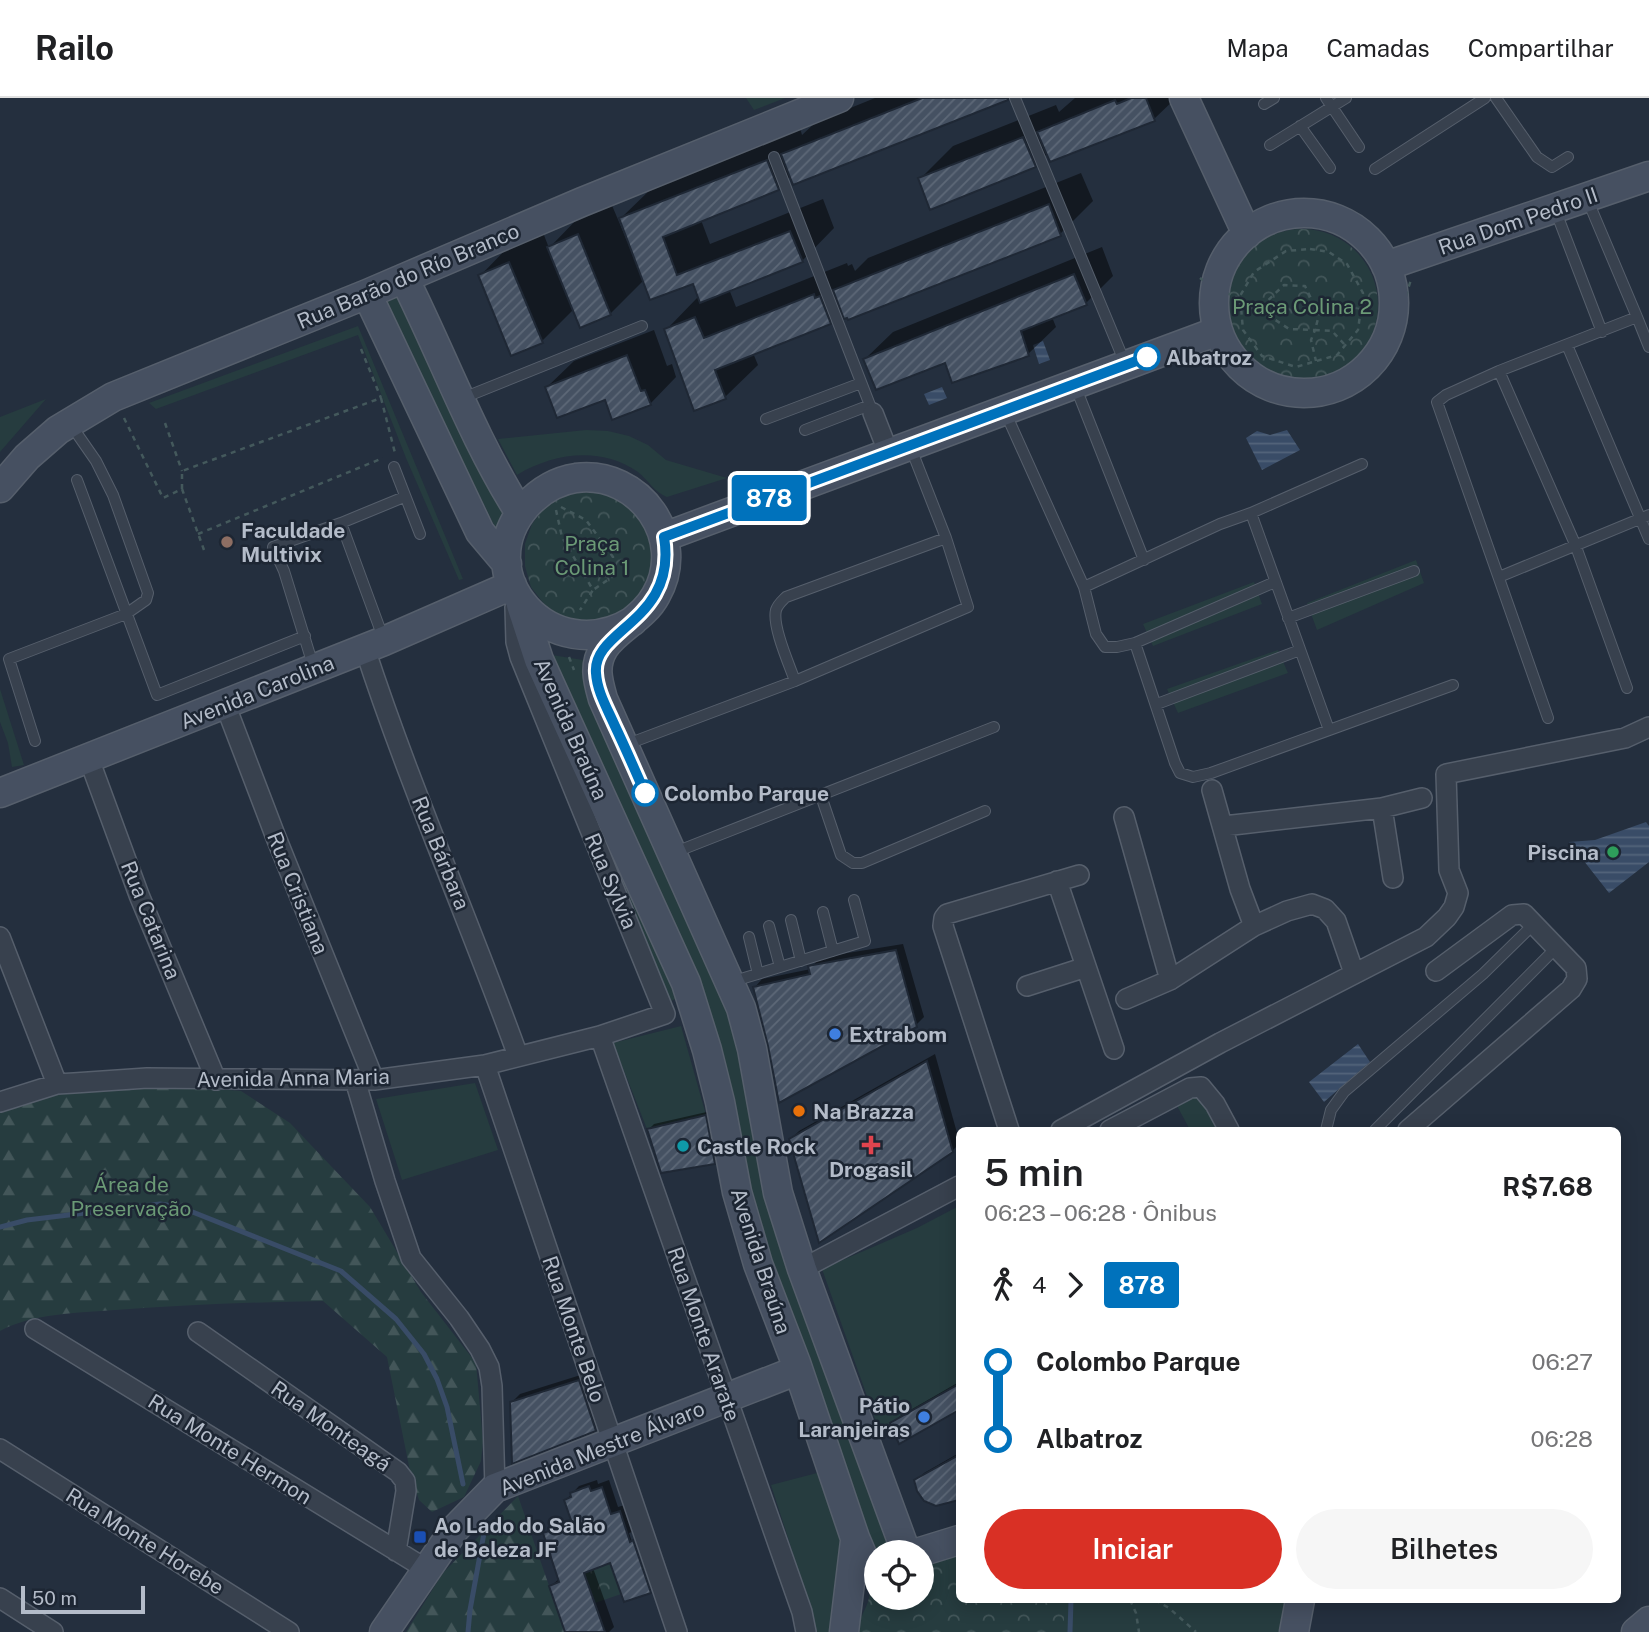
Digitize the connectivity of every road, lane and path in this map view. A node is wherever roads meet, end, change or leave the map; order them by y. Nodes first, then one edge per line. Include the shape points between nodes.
1 (839, 98) edge
2 (1015, 98) edge
3 (1184, 98) edge
4 (1273, 98) edge
5 (1346, 98) edge
6 (1485, 98) edge
7 (1496, 98) edge
8 (1329, 102) edge
9 (1264, 104) dead end
10 (1300, 126) junction
11 (1270, 145) dead end
12 (1359, 146) dead end
13 (774, 157) dead end
14 (1568, 157) dead end
15 (1330, 168) dead end
16 (1375, 169) dead end
17 (1649, 176) edge
18 (1586, 197) junction
19 (1555, 208) junction
20 (1247, 234) junction
21 (1386, 266) junction
22 (1416, 271) dead end
23 (404, 278) junction
24 (1218, 288) junction
25 (367, 295) junction
26 (1259, 309) junction
27 (1637, 317) junction
28 (642, 327) dead end
29 (1315, 330) junction
30 (1602, 332) junction
31 (1213, 343) junction
32 (1346, 345) junction
33 (1567, 345) junction
34 (1649, 347) edge
35 (361, 349) dead end
36 (1316, 361) junction
37 (1126, 365) junction
38 (1499, 371) junction
39 (862, 383) junction
40 (1075, 384) junction
41 (381, 398) junction
42 (459, 399) junction
43 (872, 409) junction
44 (1005, 410) junction
45 (766, 419) dead end
46 (69, 423) junction
47 (165, 423) dead end
48 (805, 430) dead end
49 (130, 431) dead end
50 (899, 450) junction
51 (1362, 464) dead end
52 (394, 467) dead end
53 (182, 471) junction
54 (77, 480) dead end
55 (0, 488) edge
56 (182, 489) junction
57 (404, 497) junction
58 (555, 504) junction
59 (550, 510) dead end
60 (520, 513) junction
61 (1251, 513) junction
62 (1645, 517) edge
63 (341, 523) junction
64 (198, 534) junction
65 (420, 534) dead end
66 (664, 537) junction
67 (946, 538) junction
68 (1649, 539) edge
69 (1575, 544) junction
70 (204, 550) dead end
71 (1144, 560) junction
72 (1414, 571) dead end
73 (1499, 577) junction
74 (1275, 582) junction
75 (513, 584) junction
76 (1084, 587) junction
77 (593, 590) junction
78 (579, 612) dead end
79 (126, 614) junction
80 (1288, 618) junction
81 (633, 621) junction
82 (305, 636) junction
83 (1135, 643) junction
84 (374, 645) junction
85 (1300, 650) junction
86 (314, 669) junction
87 (795, 681) junction
88 (1453, 685) dead end
89 (1627, 688) dead end
90 (225, 704) junction
91 (1157, 704) junction
92 (1548, 718) dead end
93 (994, 727) dead end
94 (1649, 727) edge
95 (1329, 730) junction
96 (35, 741) dead end
97 (624, 745) junction
98 (89, 759) junction
99 (1212, 790) dead end
100 (0, 793) edge
101 (821, 796) junction
102 (1422, 798) dead end
103 (1382, 808) junction
104 (985, 811) dead end
105 (1124, 817) dead end
106 (1224, 826) junction
107 (672, 853) junction
108 (1079, 874) dead end
109 (1393, 878) dead end
110 (1058, 881) junction
111 (854, 901) dead end
112 (823, 912) dead end
113 (791, 920) dead end
114 (1535, 923) junction
115 (769, 926) dead end
116 (1254, 926) junction
117 (0, 937) edge
118 (749, 937) dead end
119 (1556, 947) junction
120 (833, 951) junction
121 (801, 961) junction
122 (780, 967) junction
123 (1086, 967) junction
124 (1436, 971) dead end
125 (1354, 973) junction
126 (758, 974) junction
127 (1170, 979) junction
128 (731, 983) junction
129 (1027, 986) dead end
130 (1126, 999) dead end
131 (665, 1014) joint
132 (600, 1036) junction
133 (1114, 1049) dead end
134 (518, 1056) junction
135 (485, 1065) junction
136 (216, 1080) junction
137 (365, 1080) junction
138 (57, 1084) junction
139 (0, 1102) edge
140 (1008, 1127) edge
141 (1067, 1127) edge
142 (1116, 1127) edge
143 (1227, 1127) edge
144 (1326, 1127) edge
145 (1378, 1127) edge
146 (1411, 1127) edge
147 (956, 1188) edge
148 (802, 1269) junction
149 (35, 1329) dead end
150 (198, 1332) dead end
151 (798, 1370) junction
152 (726, 1399) junction
153 (611, 1442) junction
154 (0, 1449) edge
155 (495, 1488) junction
156 (855, 1538) junction
157 (902, 1540) edge
158 (956, 1540) edge
159 (934, 1547) edge
160 (396, 1551) junction
161 (864, 1559) edge
162 (426, 1569) junction
163 (864, 1582) edge
164 (0, 1598) edge
165 (1131, 1603) edge
166 (1160, 1603) edge
167 (1299, 1603) edge
168 (1649, 1621) edge
169 (845, 1624) edge
170 (53, 1632) edge
171 (289, 1632) edge
172 (384, 1632) edge
173 (677, 1632) edge
174 (806, 1632) edge
175 (1139, 1632) edge
176 (1196, 1632) edge
177 (1294, 1632) edge
178 (1636, 1632) edge

1 - 23 street, Rua Barão do Río Branco
2 - 37 lane
3 - 20 street
4 - 9 lane
5 - 8 lane
6 - 16 lane
7 - 14 lane via 1537,157 1552,167
8 - 10 lane
8 - 12 lane
10 - 11 lane
10 - 15 lane
13 - 39 lane
17 - 18 street, Rua Dom Pedro II
18 - 19 street, Rua Dom Pedro II
18 - 27 lane
19 - 21 street, Rua Dom Pedro II
19 - 30 lane
20 - 21 street via 1281,216 1318,214 1354,228 1373,245
20 - 24 street via 1223,264
21 - 31 street via 1394,307 1382,347 1354,377 1329,389 1302,393 1262,383
22 - 31 path via 1388,356 1361,385 1343,394 1306,404 1273,400 1240,383
23 - 25 street, Rua Barão do Río Branco
23 - 42 street
24 - 26 path
24 - 31 street
24 - 32 path via 1286,251 1329,252 1347,264 1363,293 1358,330
24 - 36 path via 1262,356 1296,367
25 - 46 street, Rua Barão do Río Branco via 113,397
25 - 75 street, Avenida Braúna via 480,531
26 - 29 path via 1289,329
26 - 29 path via 1284,285 1305,286 1319,315
27 - 30 lane
27 - 34 lane
28 - 42 lane
29 - 32 path via 1332,331
29 - 36 path via 1311,340
30 - 33 lane
31 - 37 street
32 - 36 path via 1337,355
33 - 38 lane
33 - 62 lane
35 - 41 path
37 - 40 street
38 - 69 lane
38 - 73 lane via 1437,402
39 - 43 lane
39 - 45 lane
40 - 44 street
40 - 71 lane
41 - 53 path
41 - 64 path via 395,453
42 - 60 street
43 - 48 lane
43 - 50 street
44 - 50 street
44 - 76 lane
46 - 55 street, Rua Barão do Río Branco via 27,457
46 - 79 lane via 103,473 146,584 146,600
47 - 53 path
49 - 56 path via 163,498
50 - 66 street
50 - 67 lane
51 - 61 lane
52 - 57 lane
53 - 56 path
54 - 79 lane
56 - 64 path
57 - 63 lane
57 - 65 lane
58 - 59 path
58 - 77 path via 562,537
58 - 77 path via 586,520 613,557 612,577
60 - 66 street via 562,481 601,479 626,487 646,503
60 - 75 street via 510,538
61 - 71 lane
61 - 74 lane
62 - 68 lane
62 - 69 lane
63 - 82 lane via 273,547
63 - 84 lane
64 - 70 path
66 - 81 street, Avenida Braúna via 667,561 662,584 650,605
67 - 87 lane via 968,607
67 - 87 lane via 779,603 776,623
69 - 73 lane
69 - 89 lane
71 - 76 lane
72 - 80 lane
73 - 92 lane
74 - 80 lane
74 - 83 lane
75 - 81 street via 535,617 567,634 601,635
75 - 84 street, Avenida Carolina
75 - 131 street, Rua Sylvia via 520,657
75 - 151 street, Avenida Braúna via 539,660 698,1015 737,1192
76 - 83 lane via 1096,634 1105,647
77 - 78 path
79 - 82 lane via 157,695
79 - 96 lane via 9,659
80 - 85 lane
81 - 97 street, Avenida Braúna via 604,647 595,671
82 - 86 lane
83 - 91 lane
84 - 86 street, Avenida Carolina
84 - 134 street, Rua Bárbara via 415,788
85 - 91 lane
85 - 95 lane
86 - 90 street, Avenida Carolina
87 - 97 lane
88 - 95 lane
90 - 98 street, Avenida Carolina
90 - 137 street, Rua Cristiana
91 - 95 lane via 1175,763 1180,773 1193,777
93 - 101 lane
94 - 125 street via 1625,738 1446,775 1449,870 1458,893 1454,907 1426,937
97 - 107 street, Avenida Braúna
98 - 100 street, Avenida Carolina
98 - 136 street, Rua Catarina via 139,895
99 - 106 street
101 - 104 lane via 841,855 853,863
101 - 107 lane
102 - 103 street
103 - 106 street
103 - 109 street
105 - 127 street
106 - 116 street
107 - 128 street, Avenida Braúna
108 - 110 street
110 - 123 street
110 - 140 street via 944,918
111 - 120 lane via 864,941
112 - 120 lane
113 - 121 lane
114 - 119 street
114 - 124 street via 1524,914 1512,915
114 - 144 lane via 1483,974 1344,1091
115 - 122 lane
116 - 125 street via 1312,904 1325,909 1336,921
116 - 127 street
117 - 138 street
118 - 126 lane
119 - 145 lane
119 - 146 street via 1576,968 1577,979 1571,989
120 - 121 lane
121 - 122 lane
122 - 126 lane
123 - 129 street
123 - 133 street
125 - 141 street
126 - 128 lane
127 - 130 street
128 - 148 street, Avenida Braúna via 752,1049 778,1193
131 - 132 street, Avenida Anna Maria
132 - 134 street, Avenida Anna Maria
132 - 152 street, Rua Monte Ararate
134 - 135 street, Avenida Anna Maria
135 - 137 street, Avenida Anna Maria
135 - 153 street, Rua Monte Belo
136 - 137 street, Avenida Anna Maria
136 - 138 street, Avenida Anna Maria via 147,1078
137 - 155 street, Rua Cristiana via 388,1193 411,1258 473,1338 489,1367
138 - 139 street, Avenida Anna Maria
142 - 143 street via 1190,1087 1201,1087
147 - 148 street
148 - 157 street, Avenida Braúna
149 - 160 street, Rua Monte Hermon
150 - 160 street, Rua Monteagá via 398,1472 406,1491
151 - 152 street, Avenida Mestre Álvaro
151 - 156 street, Avenida Braúna
152 - 153 street, Avenida Mestre Álvaro
152 - 174 street, Rua Monte Ararate
153 - 155 street, Avenida Mestre Álvaro
153 - 173 street, Rua Monte Belo
154 - 171 street, Rua Monte Horebe
155 - 162 street, Avenida Mestre Álvaro via 454,1530
156 - 161 street
156 - 169 street, Avenida Braúna
158 - 159 street
160 - 162 street, Rua Monte Hermon
162 - 172 street, Avenida Mestre Álvaro
163 - 169 street, Avenida Braúna
164 - 170 street
165 - 175 path
166 - 176 path
167 - 177 street
168 - 178 street

